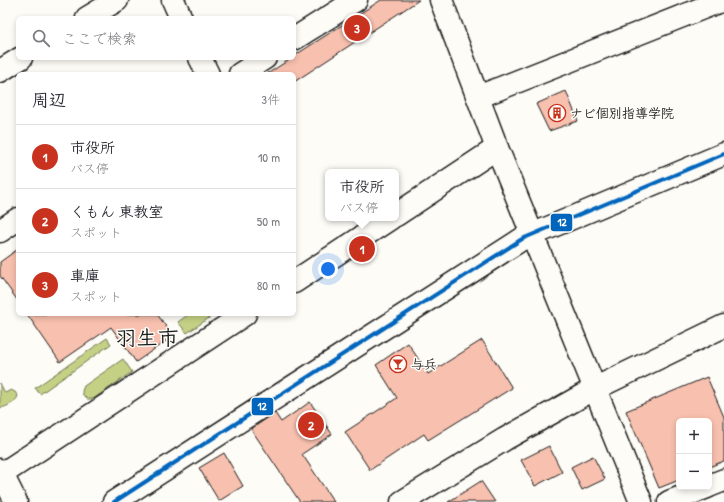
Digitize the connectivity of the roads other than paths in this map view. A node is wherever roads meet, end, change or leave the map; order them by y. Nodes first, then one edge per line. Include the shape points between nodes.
1 (117, 0) edge
2 (173, 0) edge
3 (356, 0) edge
4 (441, 0) edge
5 (723, 0) edge
6 (327, 8) edge
7 (91, 16) edge
8 (180, 16) edge
9 (296, 37) edge
10 (18, 60) edge
11 (201, 60) edge
12 (262, 60) edge
13 (0, 71) edge
14 (207, 72) edge
15 (243, 72) edge
16 (478, 97) junction
17 (497, 148) junction
18 (724, 154) edge
19 (399, 213) edge
20 (16, 220) edge
21 (386, 221) edge
22 (0, 231) edge
23 (532, 234) junction
24 (296, 281) edge
25 (242, 316) edge
26 (724, 326) edge
27 (594, 389) junction
28 (1, 472) edge
29 (724, 480) edge
30 (712, 485) edge
31 (700, 490) edge
32 (16, 502) edge
33 (114, 502) edge
34 (402, 502) edge
35 (641, 502) edge
36 (669, 502) edge

1 - 7 street
2 - 8 street
3 - 6 street
4 - 16 street
5 - 16 street
6 - 9 street
10 - 13 street
11 - 14 street
12 - 15 street
16 - 17 street
17 - 19 street
17 - 23 street
18 - 23 street
20 - 22 street
21 - 24 street
23 - 27 street
23 - 33 street
25 - 28 street
26 - 27 street
27 - 34 street
27 - 35 street
28 - 32 street
29 - 30 street
31 - 36 street

